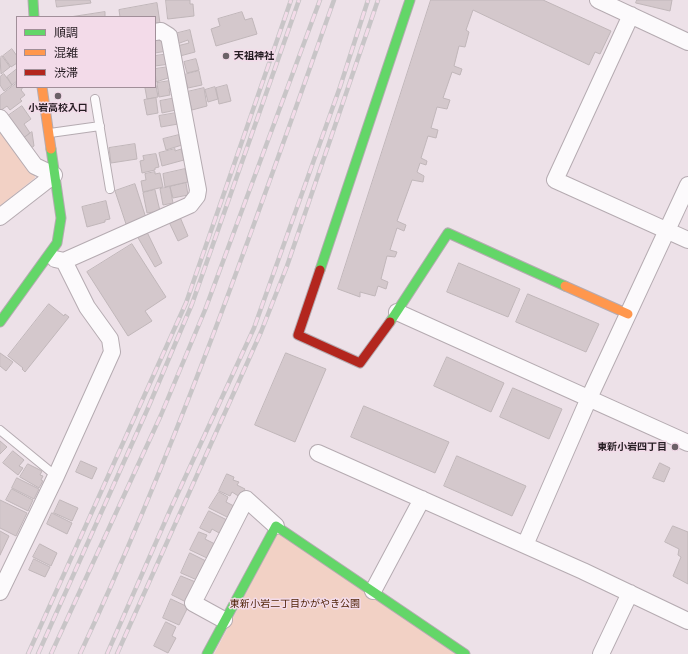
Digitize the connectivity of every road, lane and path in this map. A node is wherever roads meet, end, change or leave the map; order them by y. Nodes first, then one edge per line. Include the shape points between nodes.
1 (33, 0) edge
2 (410, 0) edge
3 (598, 0) edge
4 (631, 15) junction
5 (34, 16) edge
6 (156, 32) edge
7 (688, 42) edge
8 (42, 88) edge
9 (95, 99) dead end
10 (0, 118) edge
11 (100, 126) junction
12 (48, 134) junction
13 (54, 175) junction
14 (688, 185) edge
15 (110, 189) dead end
16 (0, 217) edge
17 (667, 229) junction
18 (688, 240) edge
19 (57, 259) junction
20 (397, 312) junction
21 (628, 314) junction
22 (0, 322) edge
23 (589, 398) junction
24 (0, 430) edge
25 (688, 443) edge
26 (318, 452) dead end
27 (56, 476) junction
28 (422, 499) junction
29 (276, 526) junction
30 (525, 545) junction
31 (373, 591) junction
32 (0, 592) edge
33 (630, 593) junction
34 (224, 620) junction
35 (688, 621) edge
36 (207, 654) edge
37 (465, 654) edge
38 (601, 654) edge

1 - 5 street
2 - 20 street via 298,335 360,364
3 - 4 street
4 - 7 street
4 - 17 street via 555,180
6 - 19 street via 161,31 169,36 198,190 197,196 190,205
8 - 12 street
9 - 11 lane
10 - 13 street via 35,166
11 - 12 lane
11 - 15 lane
12 - 13 street
13 - 16 street
13 - 19 street via 61,218
14 - 17 street
17 - 18 street
17 - 21 street
19 - 22 street
19 - 27 street via 113,347
20 - 21 street via 448,234
20 - 23 street
21 - 23 street
23 - 25 street
23 - 30 street
24 - 27 lane
26 - 28 street
27 - 32 street
28 - 30 street
28 - 31 street
29 - 31 street
29 - 34 street
29 - 34 street via 246,499 193,603
30 - 33 street
31 - 37 street
33 - 35 street
33 - 38 street
34 - 36 street

